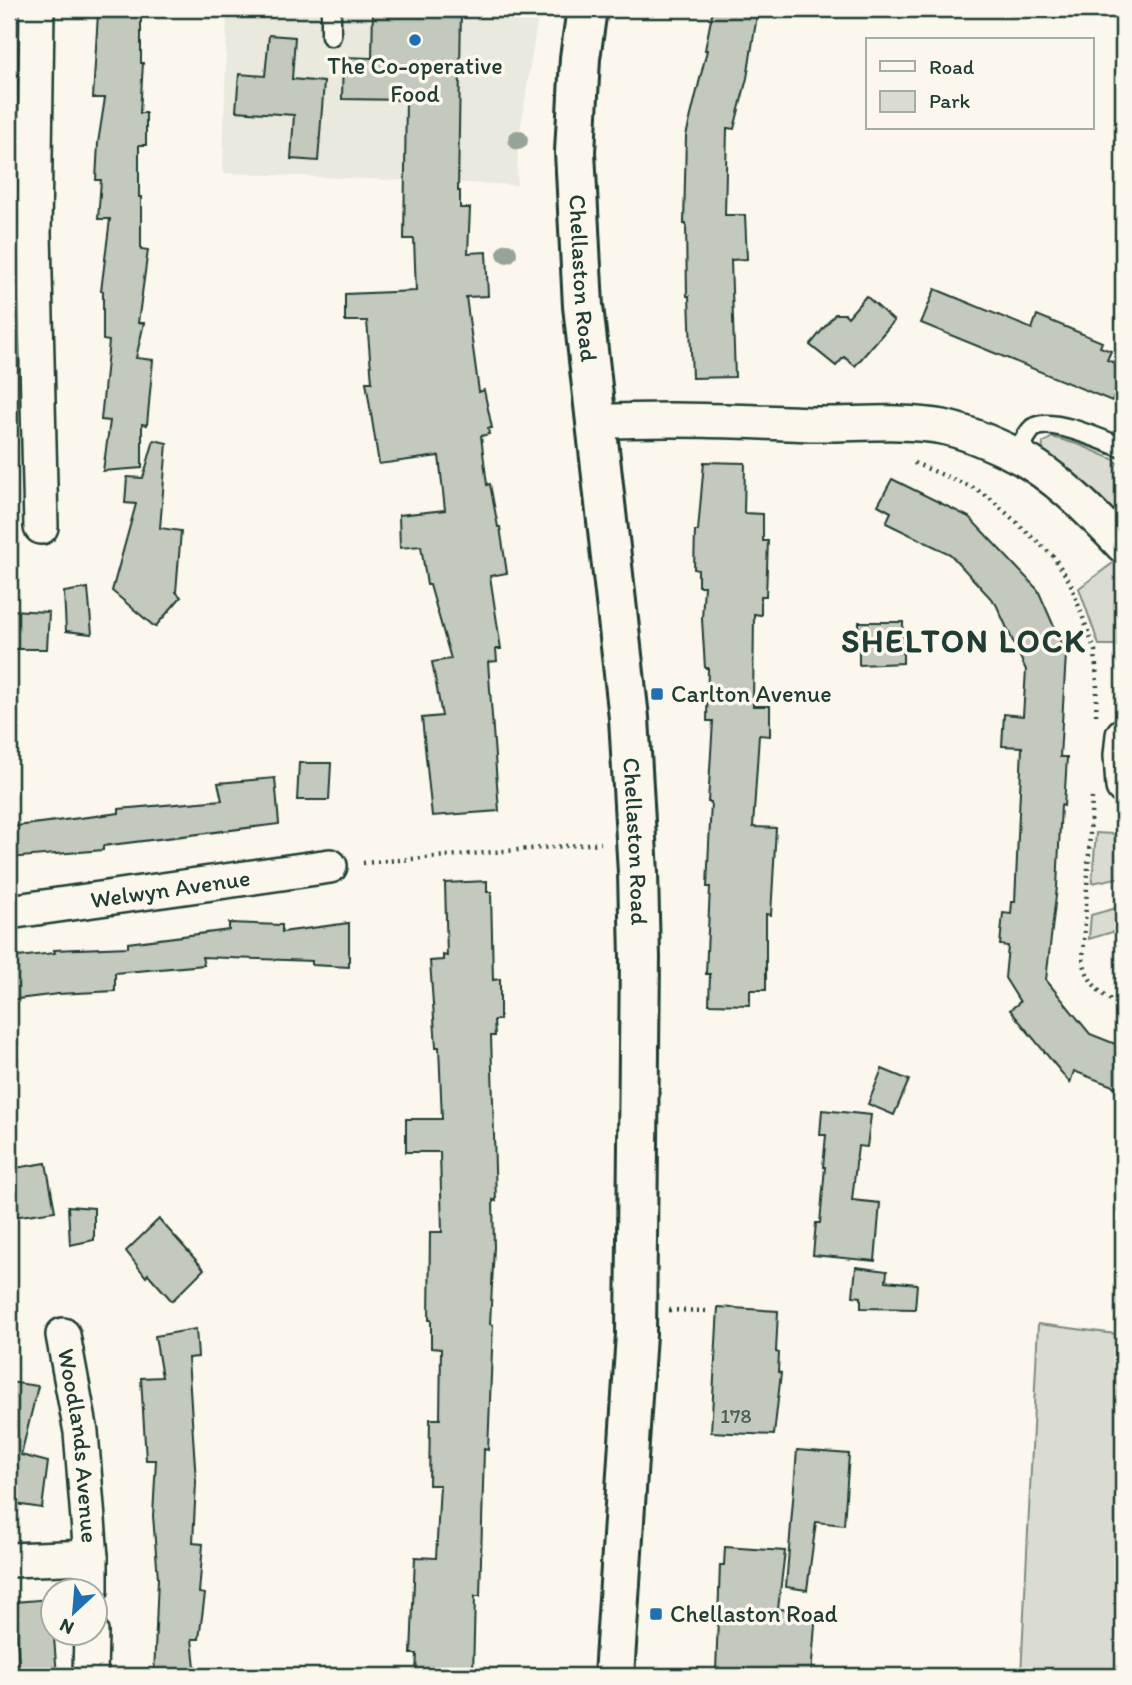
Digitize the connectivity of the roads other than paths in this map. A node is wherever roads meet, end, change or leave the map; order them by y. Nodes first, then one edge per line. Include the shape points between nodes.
1 (37, 9) edge
2 (331, 9) edge
3 (587, 9) edge
4 (331, 36) dead end
5 (21, 233) edge
6 (597, 422) junction
7 (1123, 448) edge
8 (1016, 456) junction
9 (41, 527) dead end
10 (1123, 546) edge
11 (1109, 728) edge
12 (1108, 786) edge
13 (330, 866) road end
14 (9, 912) edge
15 (63, 1335) dead end
16 (91, 1557) junction
17 (9, 1560) edge
18 (91, 1576) edge
19 (91, 1646) edge
20 (90, 1676) edge
21 (614, 1676) edge

1 - 5 street
2 - 4 lane
3 - 6 main road, Chellaston Road via 575,152 583,306
5 - 9 street
6 - 8 street via 659,418 897,423 944,428
6 - 21 main road, Chellaston Road via 629,718 640,958 636,1334
7 - 8 lane via 1040,424 1030,430
8 - 10 street via 1055,482
11 - 12 street via 1121,755
13 - 14 street, Welwyn Avenue
15 - 16 street, Woodlands Avenue via 81,1432
16 - 17 street, Woodlands Avenue
16 - 18 street, Woodlands Avenue
19 - 20 street

